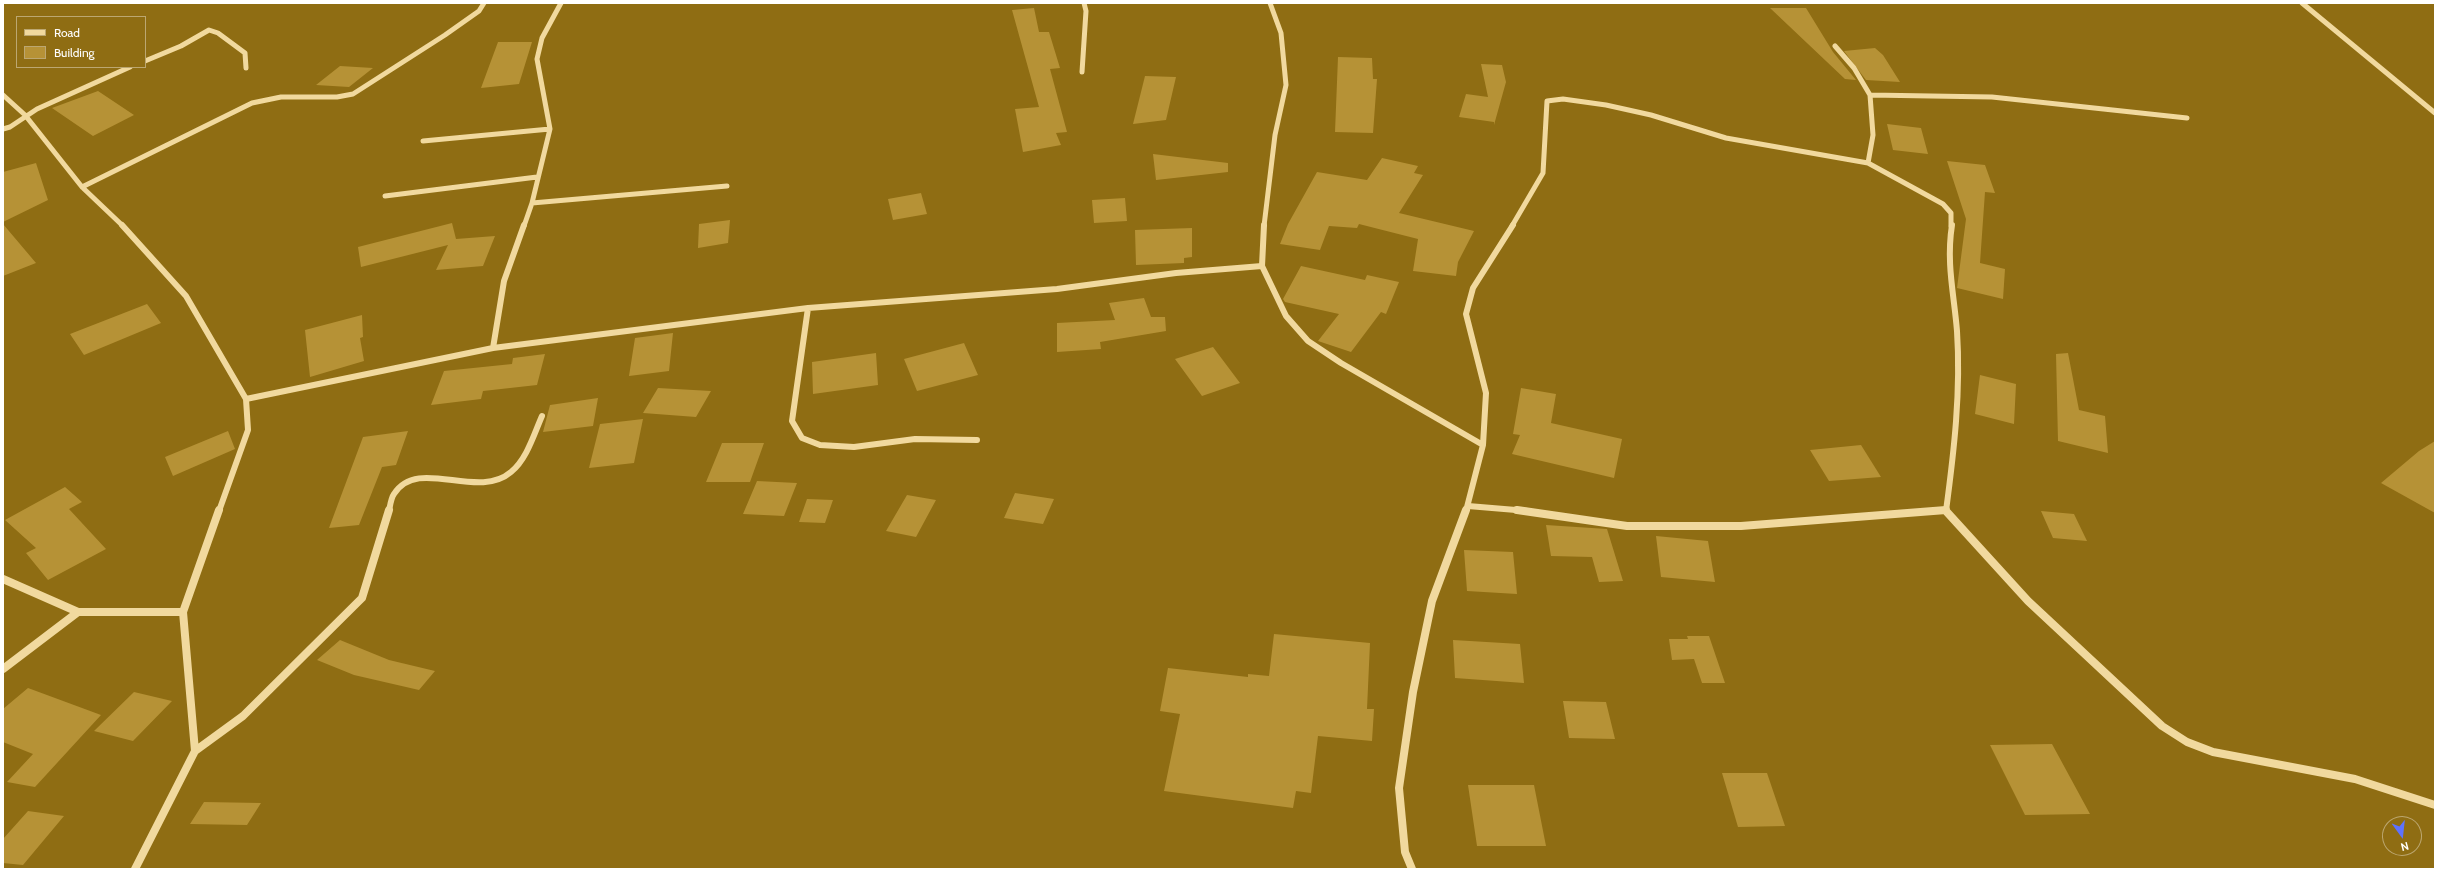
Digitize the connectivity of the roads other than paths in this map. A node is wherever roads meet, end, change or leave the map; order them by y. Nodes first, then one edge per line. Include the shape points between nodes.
1 (484, 3) edge
2 (561, 3) edge
3 (1084, 3) edge
4 (1270, 3) edge
5 (2302, 3) edge
6 (1835, 46) dead end
7 (146, 61) edge
8 (128, 68) edge
9 (246, 68) dead end
10 (1082, 72) dead end
11 (3, 95) edge
12 (1870, 95) junction
13 (2435, 113) edge
14 (26, 117) junction
15 (2187, 118) dead end
16 (3, 129) edge
17 (550, 129) junction
18 (423, 141) dead end
19 (1868, 163) junction
20 (537, 176) junction
21 (727, 186) dead end
22 (82, 187) junction
23 (385, 196) dead end
24 (532, 203) junction
25 (1262, 266) junction
26 (808, 308) junction
27 (493, 348) junction
28 (246, 399) junction
29 (542, 416) dead end
30 (977, 440) dead end
31 (1483, 445) junction
32 (1468, 506) junction
33 (1946, 511) junction
34 (3, 579) edge
35 (78, 612) junction
36 (183, 612) junction
37 (3, 669) edge
38 (195, 751) junction
39 (2435, 805) edge
40 (135, 869) edge
41 (1412, 869) edge

1 - 22 street via 479,10 445,35 353,94 338,97 281,97 252,103
2 - 17 street via 542,38 537,59
3 - 10 street via 1086,11
4 - 25 street via 1281,33 1286,84 1275,135 1264,222
5 - 13 street
6 - 12 street via 1854,68
7 - 9 street via 181,46 209,30 218,33 245,52
8 - 14 street via 37,109
11 - 14 street
12 - 15 street via 1992,97
12 - 19 street via 1873,135
14 - 16 street
14 - 22 street
17 - 18 street
17 - 20 street
19 - 31 street via 1726,138 1650,115 1606,106 1563,99 1547,101 1543,173 1473,288 1466,314 1486,393
19 - 33 street via 1943,204 1951,213 1948,249 1957,332 1957,433
20 - 23 street
20 - 24 street
21 - 24 street
22 - 28 street via 130,232 186,296
24 - 27 street via 504,282
25 - 26 street via 1176,273 1058,289
25 - 31 street via 1286,316 1308,341 1341,363
26 - 27 street
26 - 30 street via 792,421 802,438 820,445 854,447 915,439
27 - 28 street
28 - 36 street via 248,430
29 - 38 street via 512,472 501,480 486,484 424,477 410,478 400,484 394,494 362,598 242,716
31 - 32 street
32 - 33 street via 1546,513 1627,526 1741,526
32 - 41 street via 1432,601 1413,692 1399,788 1405,852
33 - 39 street via 2028,601 2162,726 2187,742 2246,760 2355,779
34 - 35 street
35 - 36 street
35 - 37 street
36 - 38 street
38 - 40 street

